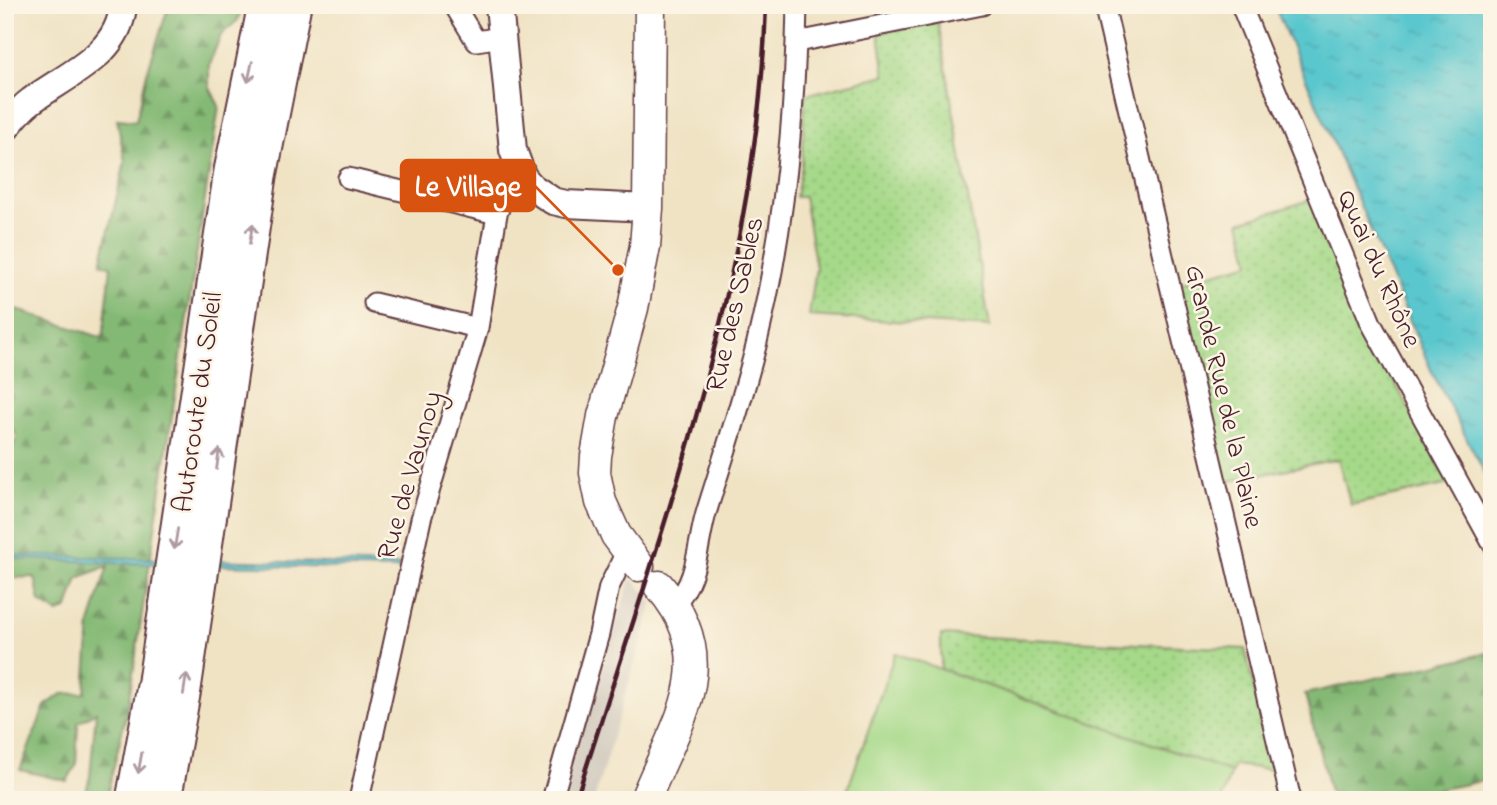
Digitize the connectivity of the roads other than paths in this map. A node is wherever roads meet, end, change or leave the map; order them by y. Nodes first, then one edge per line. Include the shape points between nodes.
1 (123, 5) edge
2 (265, 5) edge
3 (294, 5) edge
4 (454, 5) edge
5 (499, 5) edge
6 (650, 5) edge
7 (797, 5) edge
8 (982, 5) edge
9 (1104, 5) edge
10 (1241, 5) edge
11 (502, 37) junction
12 (797, 42) junction
13 (5, 129) edge
14 (519, 169) junction
15 (348, 178) dead end
16 (648, 208) junction
17 (497, 215) junction
18 (374, 303) dead end
19 (478, 328) junction
20 (1492, 543) edge
21 (650, 576) junction
22 (133, 800) edge
23 (164, 800) edge
24 (359, 800) edge
25 (552, 800) edge
26 (645, 800) edge
27 (1291, 800) edge

1 - 13 main road via 107,45 30,102
2 -> 22 highway, Autoroute du Soleil via 231,171
23 -> 3 highway, Autoroute du Soleil via 260,176
4 - 11 street via 476,41
5 - 11 main road
6 - 16 main road
7 - 12 street, Rue des Sables
8 - 12 street
9 - 27 street, Grande Rue de la Plaine
10 - 20 street, Quai du Rhône via 1371,323
11 - 14 main road via 513,150
12 - 21 street, Rue des Sables via 788,174 757,342 687,589
14 - 16 main road via 532,187 553,201
14 - 17 street, Rue de Vaunoy via 510,178
15 - 17 street
16 - 21 main road via 641,271 603,416 596,480 616,535
17 - 19 street, Rue de Vaunoy
18 - 19 street
19 - 24 street, Rue de Vaunoy via 421,519
21 - 25 street, Rue des Sables via 609,587
21 - 26 main road via 689,642 693,666 683,710

